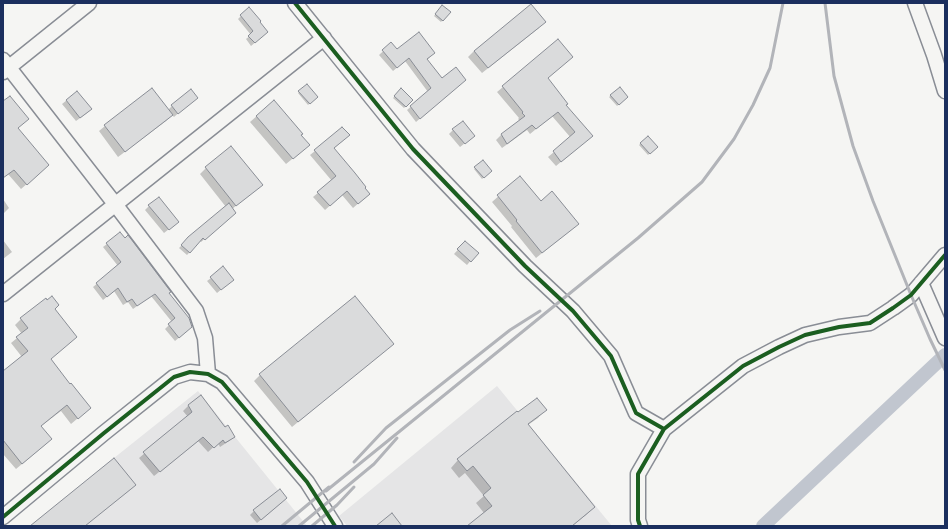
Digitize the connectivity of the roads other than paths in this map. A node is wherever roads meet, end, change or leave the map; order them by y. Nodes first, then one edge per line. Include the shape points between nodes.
1 (89, 3) edge
2 (295, 3) edge
3 (915, 3) edge
4 (324, 38) junction
5 (5, 67) edge
6 (945, 91) edge
7 (115, 204) junction
8 (945, 255) edge
9 (921, 284) junction
10 (3, 294) edge
11 (943, 334) edge
12 (208, 374) junction
13 (664, 429) junction
14 (3, 517) edge
15 (335, 526) edge
16 (640, 526) edge

1 - 5 street
2 - 4 street
3 - 6 street
4 - 7 street
4 - 13 street via 412,149 525,266 573,311 611,356 636,413
5 - 7 street
7 - 10 street
7 - 12 street via 196,311 205,338
8 - 9 street
9 - 11 street
9 - 13 street via 911,295 870,323 805,335 743,366
12 - 14 street via 190,372 174,378
12 - 15 street via 222,382 307,482
13 - 16 street via 638,474

